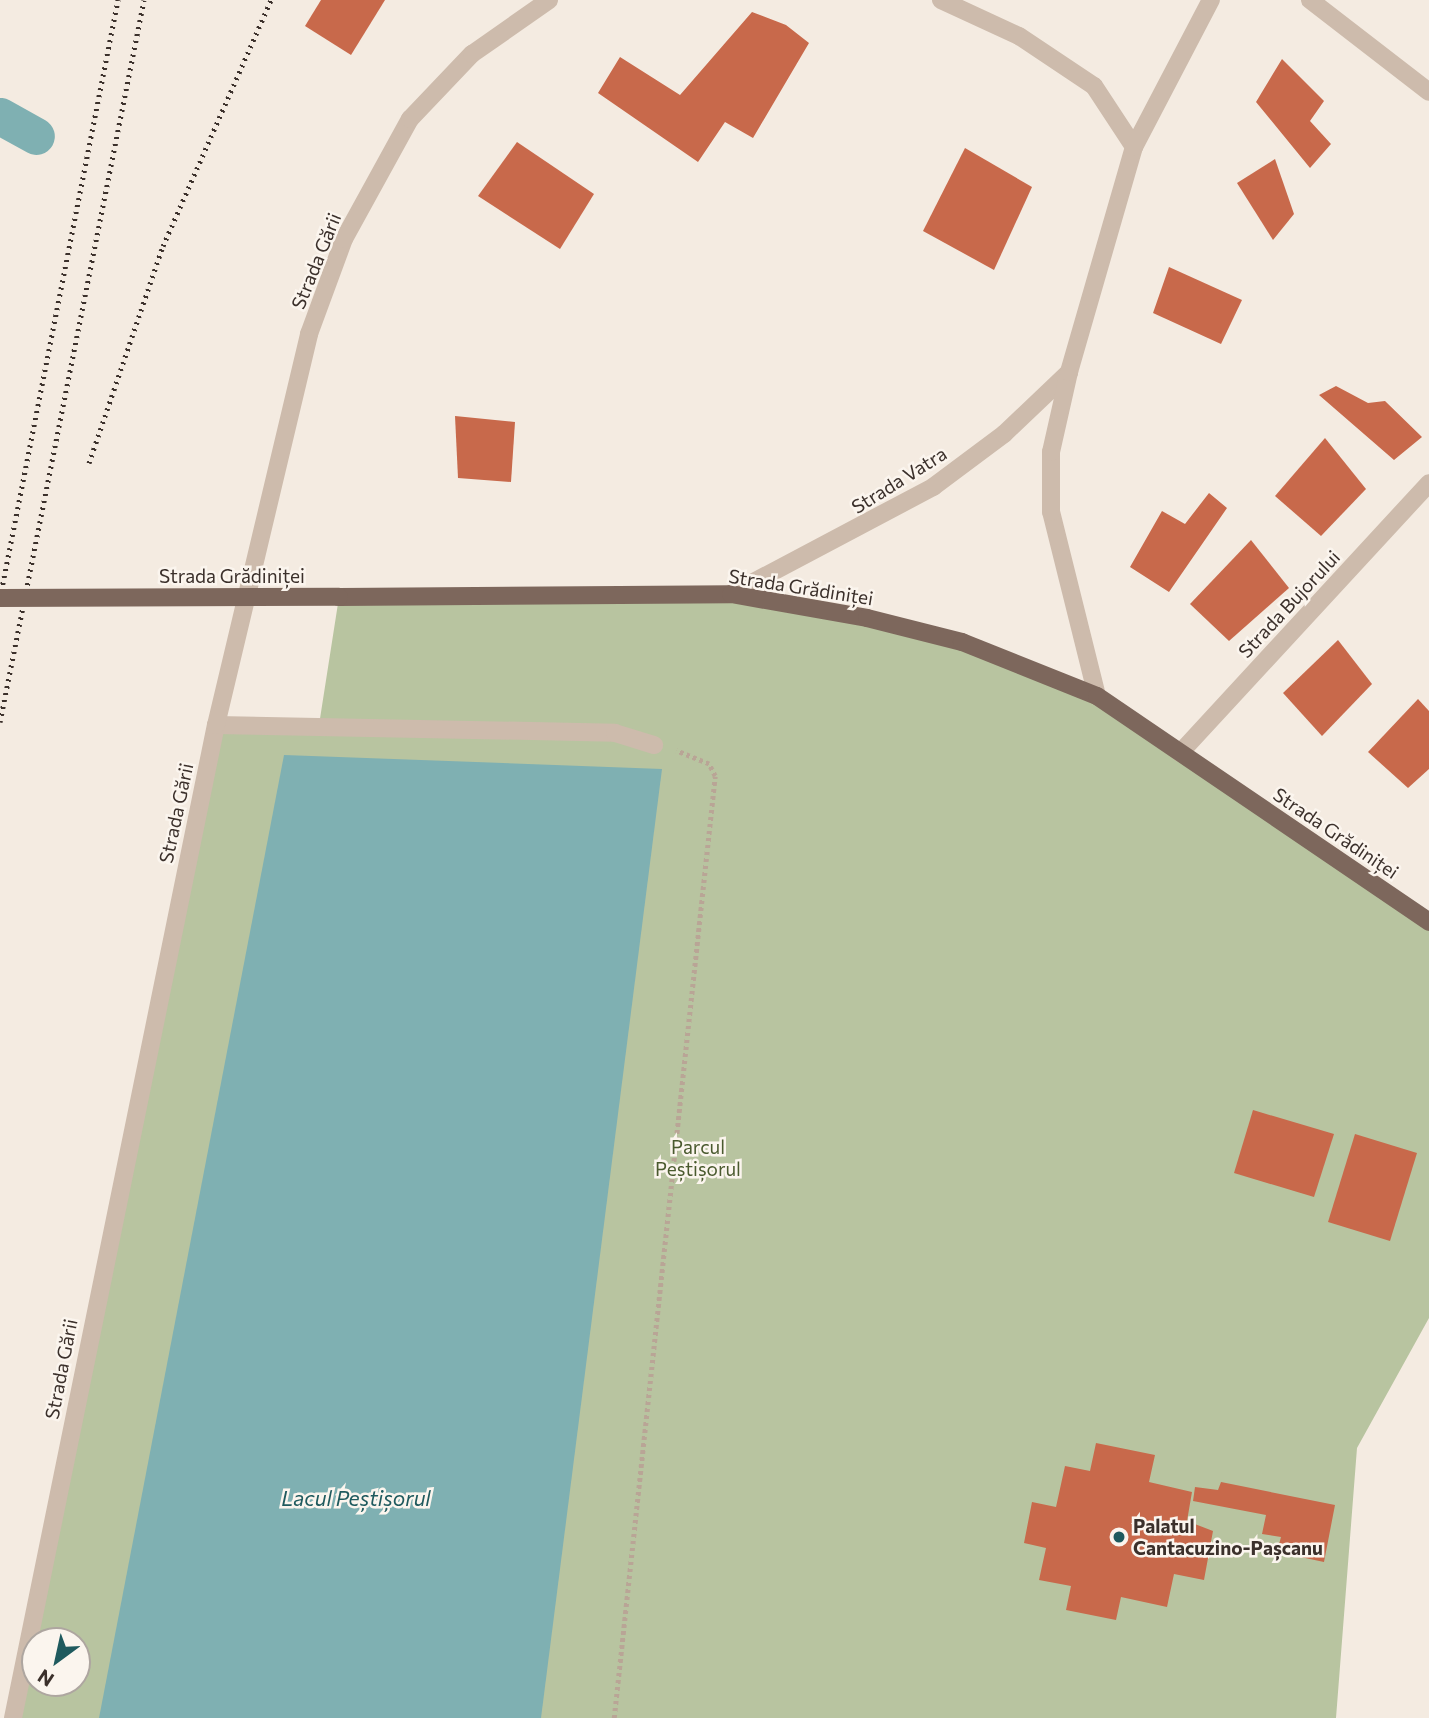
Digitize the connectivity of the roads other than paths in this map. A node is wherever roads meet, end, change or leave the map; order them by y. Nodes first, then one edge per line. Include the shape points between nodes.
1 (549, 0) edge
2 (941, 0) edge
3 (1310, 0) edge
4 (1208, 2) edge
5 (1429, 92) edge
6 (1134, 148) junction
7 (1069, 372) junction
8 (1429, 482) edge
9 (731, 594) junction
10 (0, 598) edge
11 (1097, 696) junction
12 (216, 725) junction
13 (654, 746) road end
14 (1180, 753) junction
15 (1429, 922) edge
16 (13, 1718) edge

1 - 12 street, Strada Gării via 472,54 410,119 344,239 309,334
2 - 6 street via 1019,36 1094,86
3 - 5 street
4 - 6 street
6 - 7 street
7 - 9 street, Strada Vatra via 1004,434 933,487
7 - 11 street via 1051,452 1051,512
8 - 14 street, Strada Bujorului
9 - 10 main road, Strada Grădiniței, bridge
9 - 11 main road, Strada Grădiniței via 867,618 962,642
11 - 14 main road, Strada Grădiniței
12 - 13 street via 615,733
12 - 16 street, Strada Gării
14 - 15 main road, Strada Grădiniței

